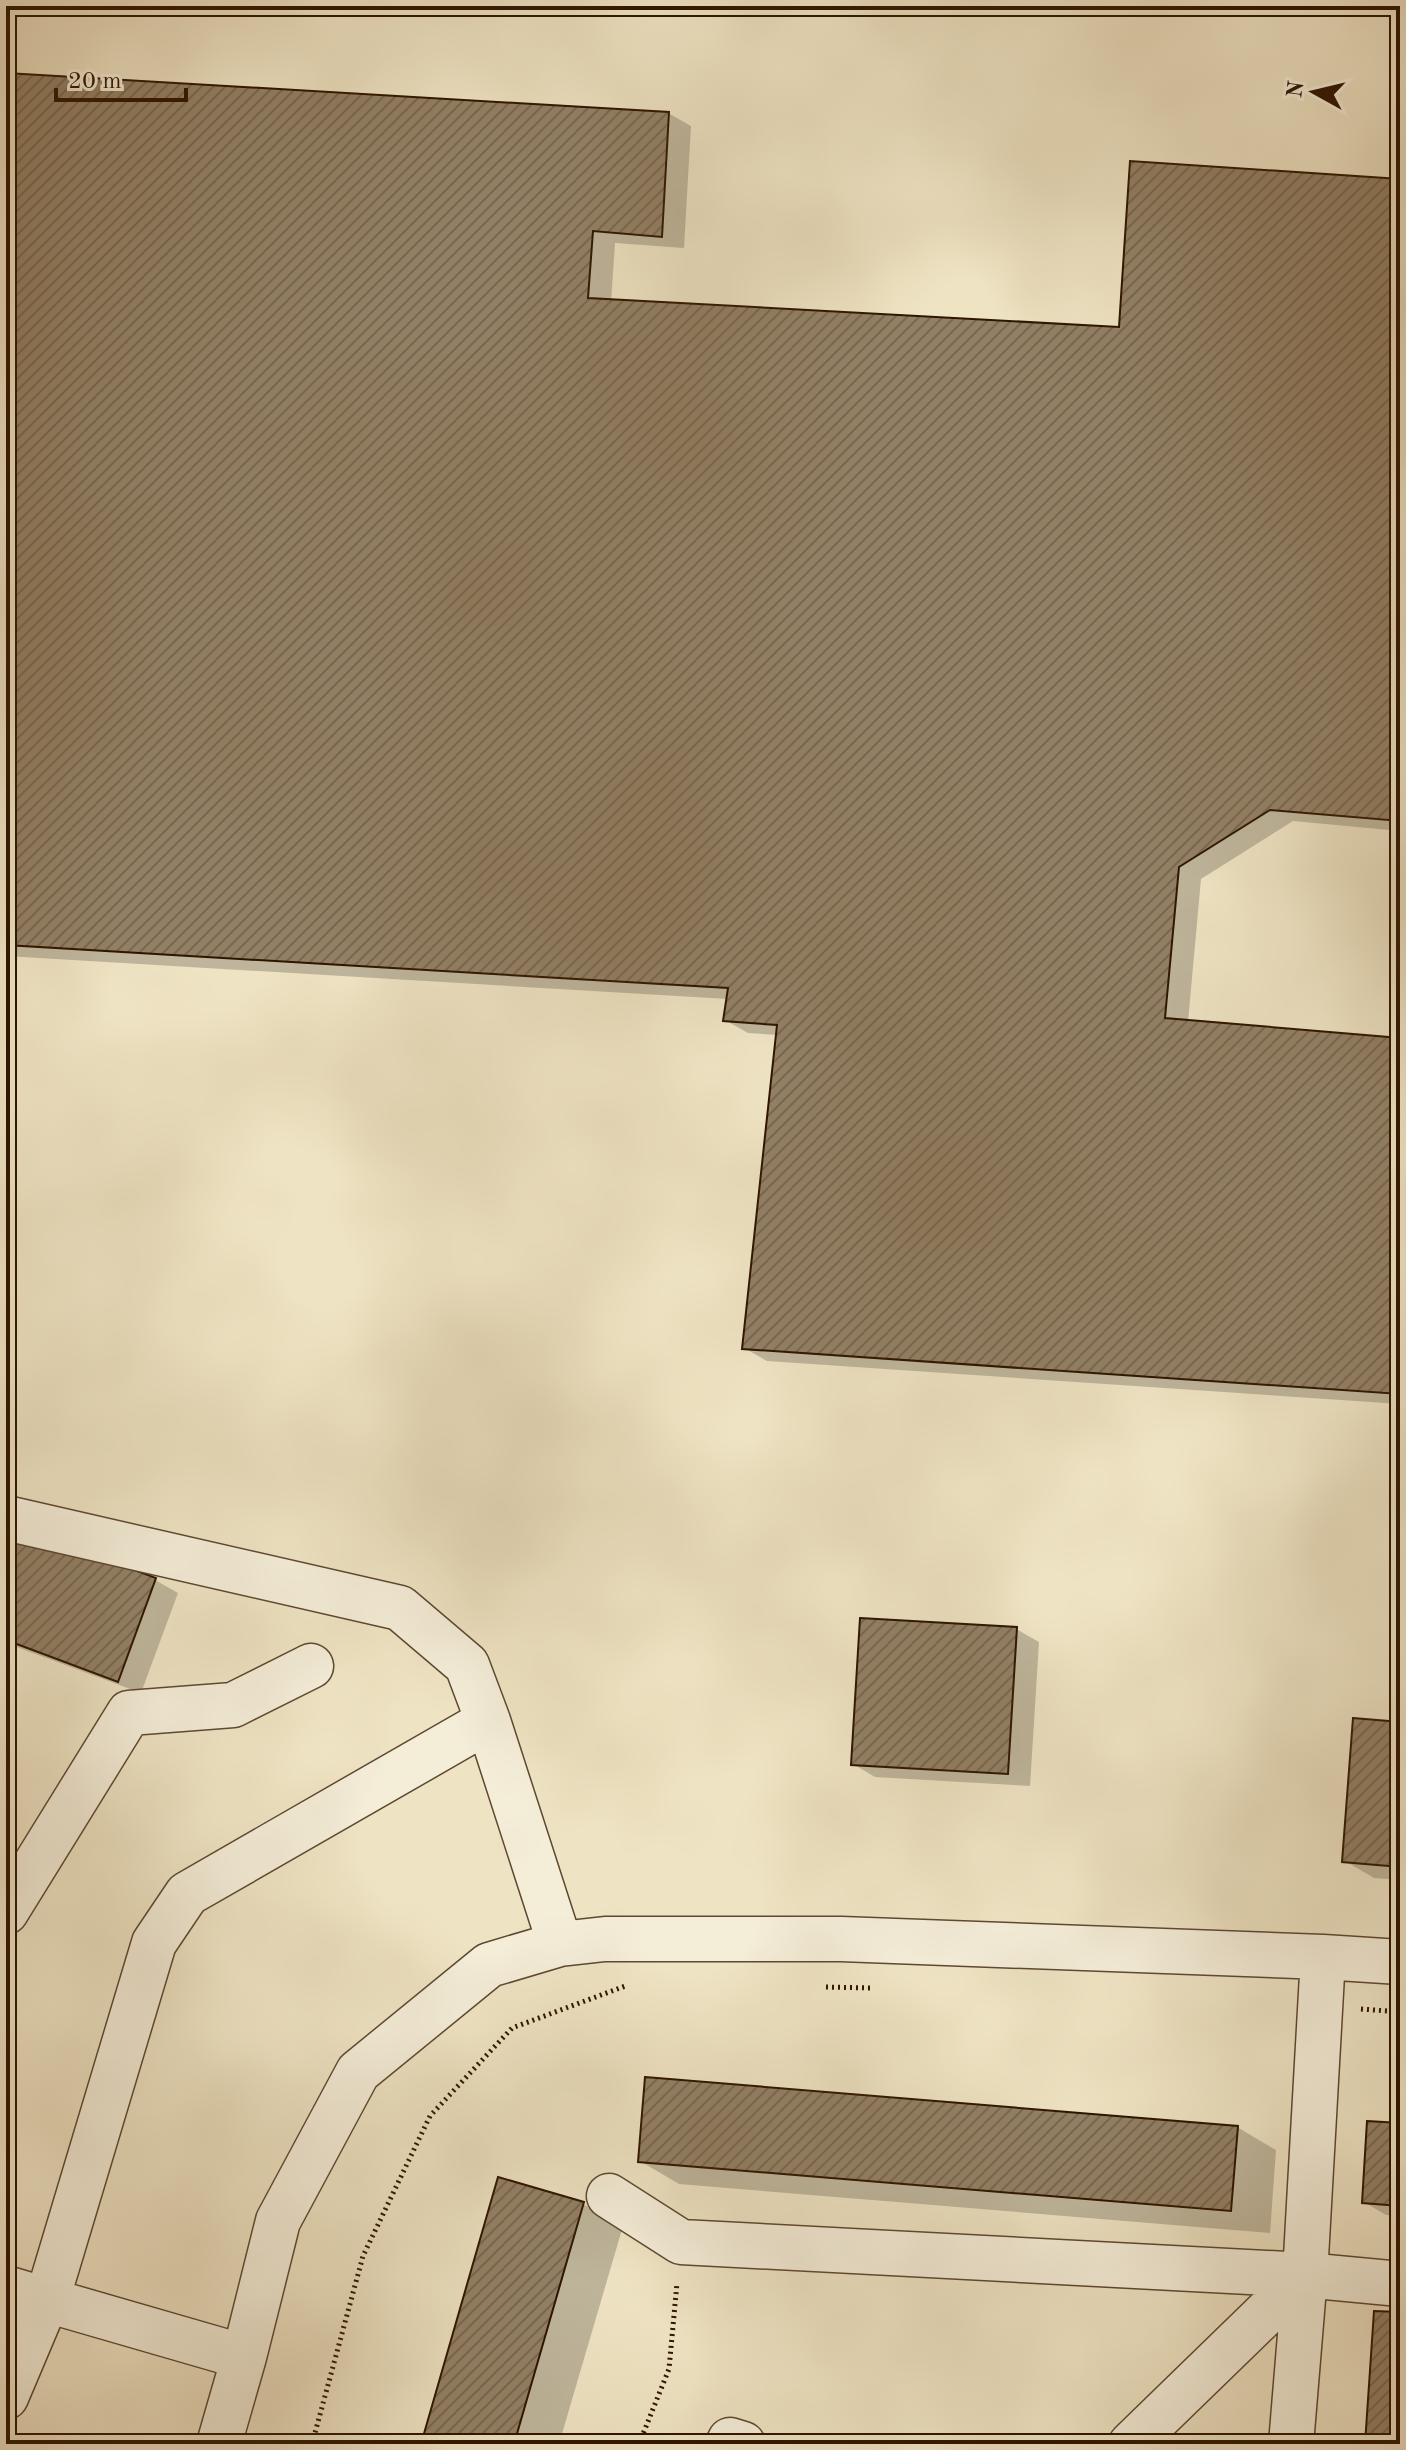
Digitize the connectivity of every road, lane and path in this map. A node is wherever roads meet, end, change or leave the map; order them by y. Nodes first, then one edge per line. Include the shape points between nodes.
1 (6, 1518) edge
2 (311, 1666) dead end
3 (488, 1721) junction
4 (6, 1912) edge
5 (560, 1944) junction
6 (1323, 1957) junction
7 (1400, 1962) edge
8 (636, 1982) dead end
9 (826, 1987) dead end
10 (873, 1988) dead end
11 (1320, 2006) junction
12 (1400, 2012) edge
13 (609, 2196) dead end
14 (681, 2242) junction
15 (1305, 2275) junction
16 (1400, 2284) edge
17 (26, 2294) edge
18 (244, 2357) junction
19 (6, 2397) edge
20 (219, 2444) edge
21 (312, 2444) edge
22 (639, 2444) edge
23 (728, 2444) edge
24 (743, 2444) edge
25 (1131, 2444) edge
26 (1291, 2444) edge

1 - 3 street via 400,1608 467,1665
2 - 4 street via 233,1705 129,1713
3 - 5 street
3 - 17 street via 187,1894 154,1943
5 - 6 street via 605,1939 841,1939
5 - 18 street via 489,1965 358,2072 278,2221
6 - 7 street
6 - 11 street
8 - 21 path via 512,2028 430,2116 363,2256
9 - 10 path
11 - 12 path
11 - 15 street
13 - 14 street
14 - 15 street
14 - 22 path via 669,2369
15 - 16 street
15 - 25 street
15 - 26 street
17 - 18 street
17 - 19 street
18 - 20 street
23 - 24 street

